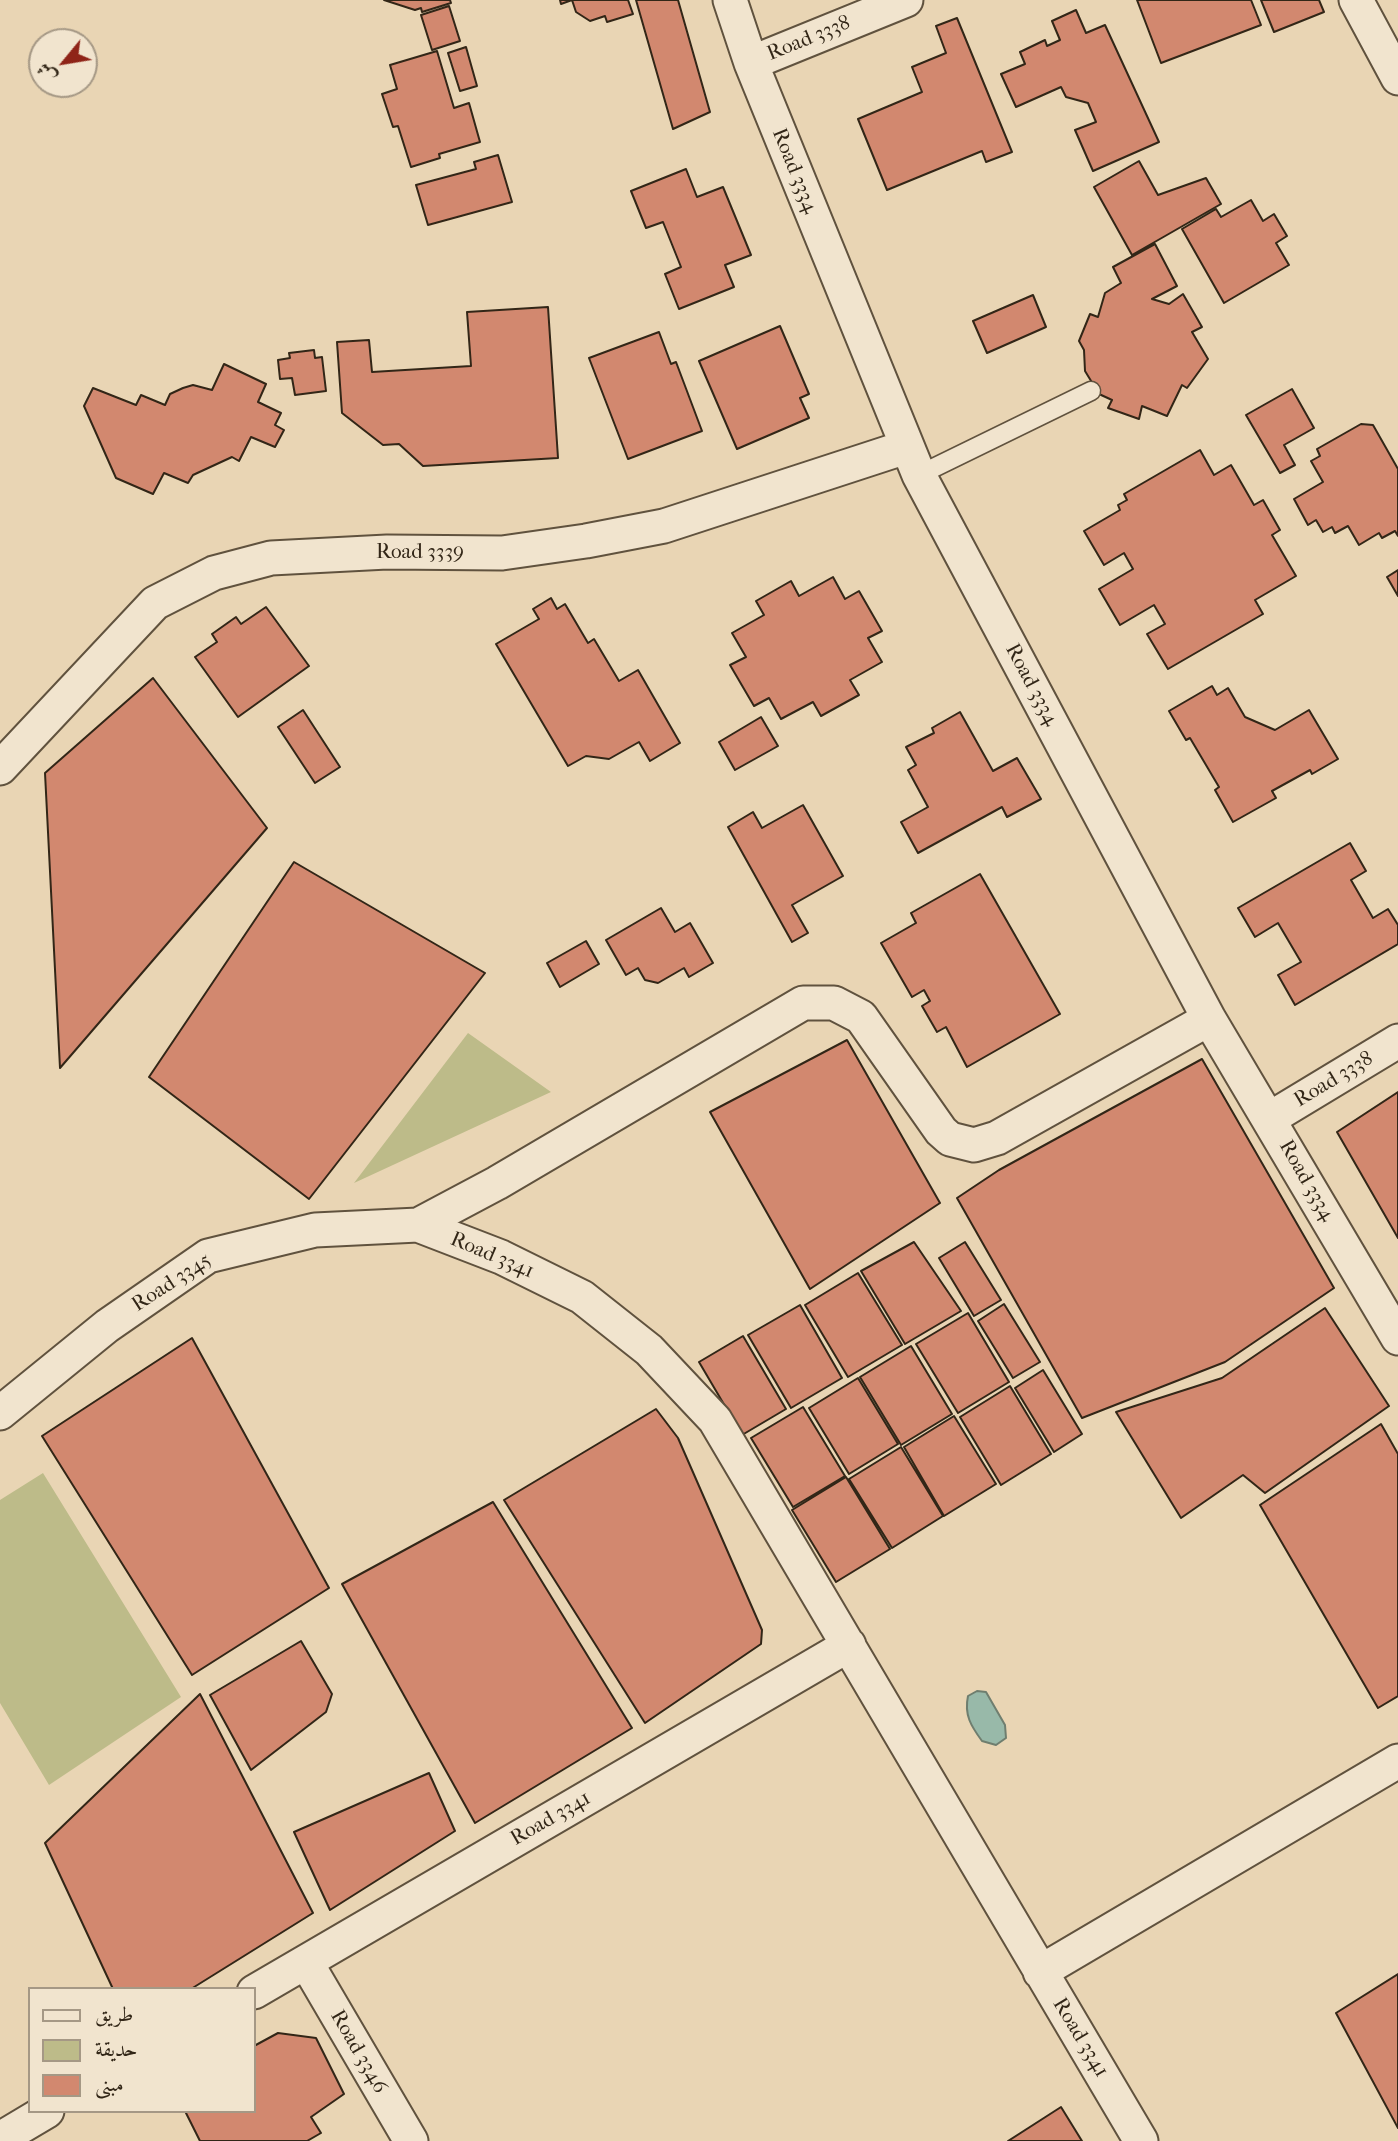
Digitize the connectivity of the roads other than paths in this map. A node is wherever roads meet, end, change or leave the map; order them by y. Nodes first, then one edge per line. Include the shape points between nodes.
1 (730, 0) edge
2 (906, 0) edge
3 (1356, 0) edge
4 (751, 63) junction
5 (1398, 78) edge
6 (1091, 391) dead end
7 (912, 461) junction
8 (0, 768) edge
9 (1209, 1019) junction
10 (1398, 1041) edge
11 (1269, 1119) junction
12 (418, 1225) junction
13 (1398, 1338) edge
14 (0, 1413) edge
15 (849, 1645) junction
16 (1398, 1761) edge
17 (306, 1962) junction
18 (1040, 1972) junction
19 (256, 1991) edge
20 (44, 2113) edge
21 (0, 2138) edge
22 (411, 2141) edge
23 (1141, 2141) edge

1 - 4 street, Road 3334
2 - 4 street, Road 3338
3 - 5 street
4 - 7 street, Road 3334
6 - 7 lane
7 - 8 street, Road 3339 via 664,526 586,541 502,553 271,558 215,573 155,603
7 - 9 street, Road 3334
9 - 11 street, Road 3334
9 - 12 street via 997,1138 974,1146 950,1139 941,1131 861,1017 834,1003 803,1003
10 - 11 street, Road 3338
11 - 13 street, Road 3334
12 - 14 street, Road 3345 via 315,1230 208,1256 107,1326
12 - 15 street, Road 3341 via 501,1257 582,1297 649,1350 715,1420
15 - 17 street, Road 3341
15 - 18 street, Road 3341
16 - 18 street
17 - 19 street, Road 3341
17 - 22 street, Road 3346
18 - 23 street, Road 3341
20 - 21 street

